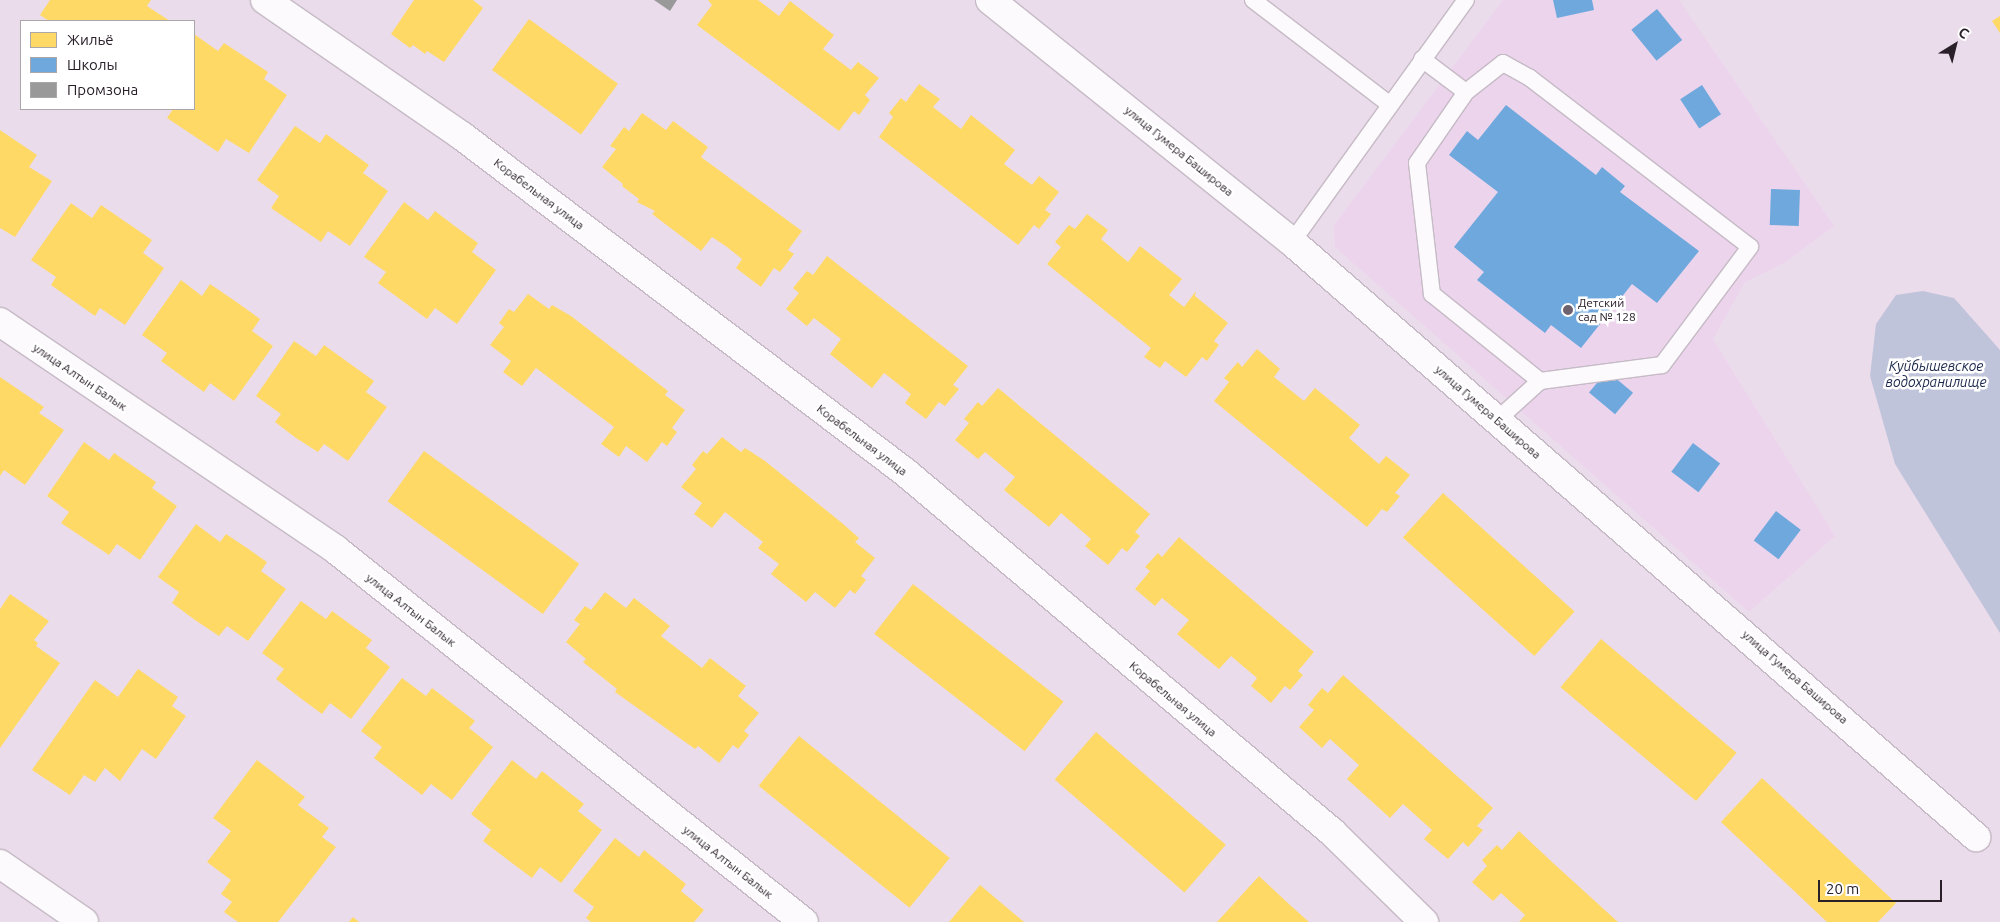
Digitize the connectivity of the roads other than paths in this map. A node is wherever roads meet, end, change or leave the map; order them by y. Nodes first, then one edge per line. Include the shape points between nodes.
1 (265, 0) edge
2 (990, 0) edge
3 (1253, 0) edge
4 (1466, 0) edge
5 (1422, 59) junction
6 (1466, 92) junction
7 (1389, 104) junction
8 (1292, 242) junction
9 (0, 322) edge
10 (1540, 381) junction
11 (1497, 420) junction
12 (1976, 837) dead end
13 (0, 864) edge
14 (84, 922) edge
15 (804, 922) edge
16 (1424, 922) edge

1 - 16 street, Корабельная улица via 462,136 905,472 1332,832
2 - 8 street, улица Гумера Баширова
3 - 7 lane
4 - 5 lane
5 - 6 lane
5 - 7 lane
6 - 10 lane via 1417,164 1432,294
6 - 10 lane via 1503,62 1530,78 1750,247 1662,365
7 - 8 lane
8 - 11 street, улица Гумера Баширова
9 - 15 street, улица Алтын Балык via 335,549
10 - 11 lane
11 - 12 street, улица Гумера Баширова
13 - 14 street

